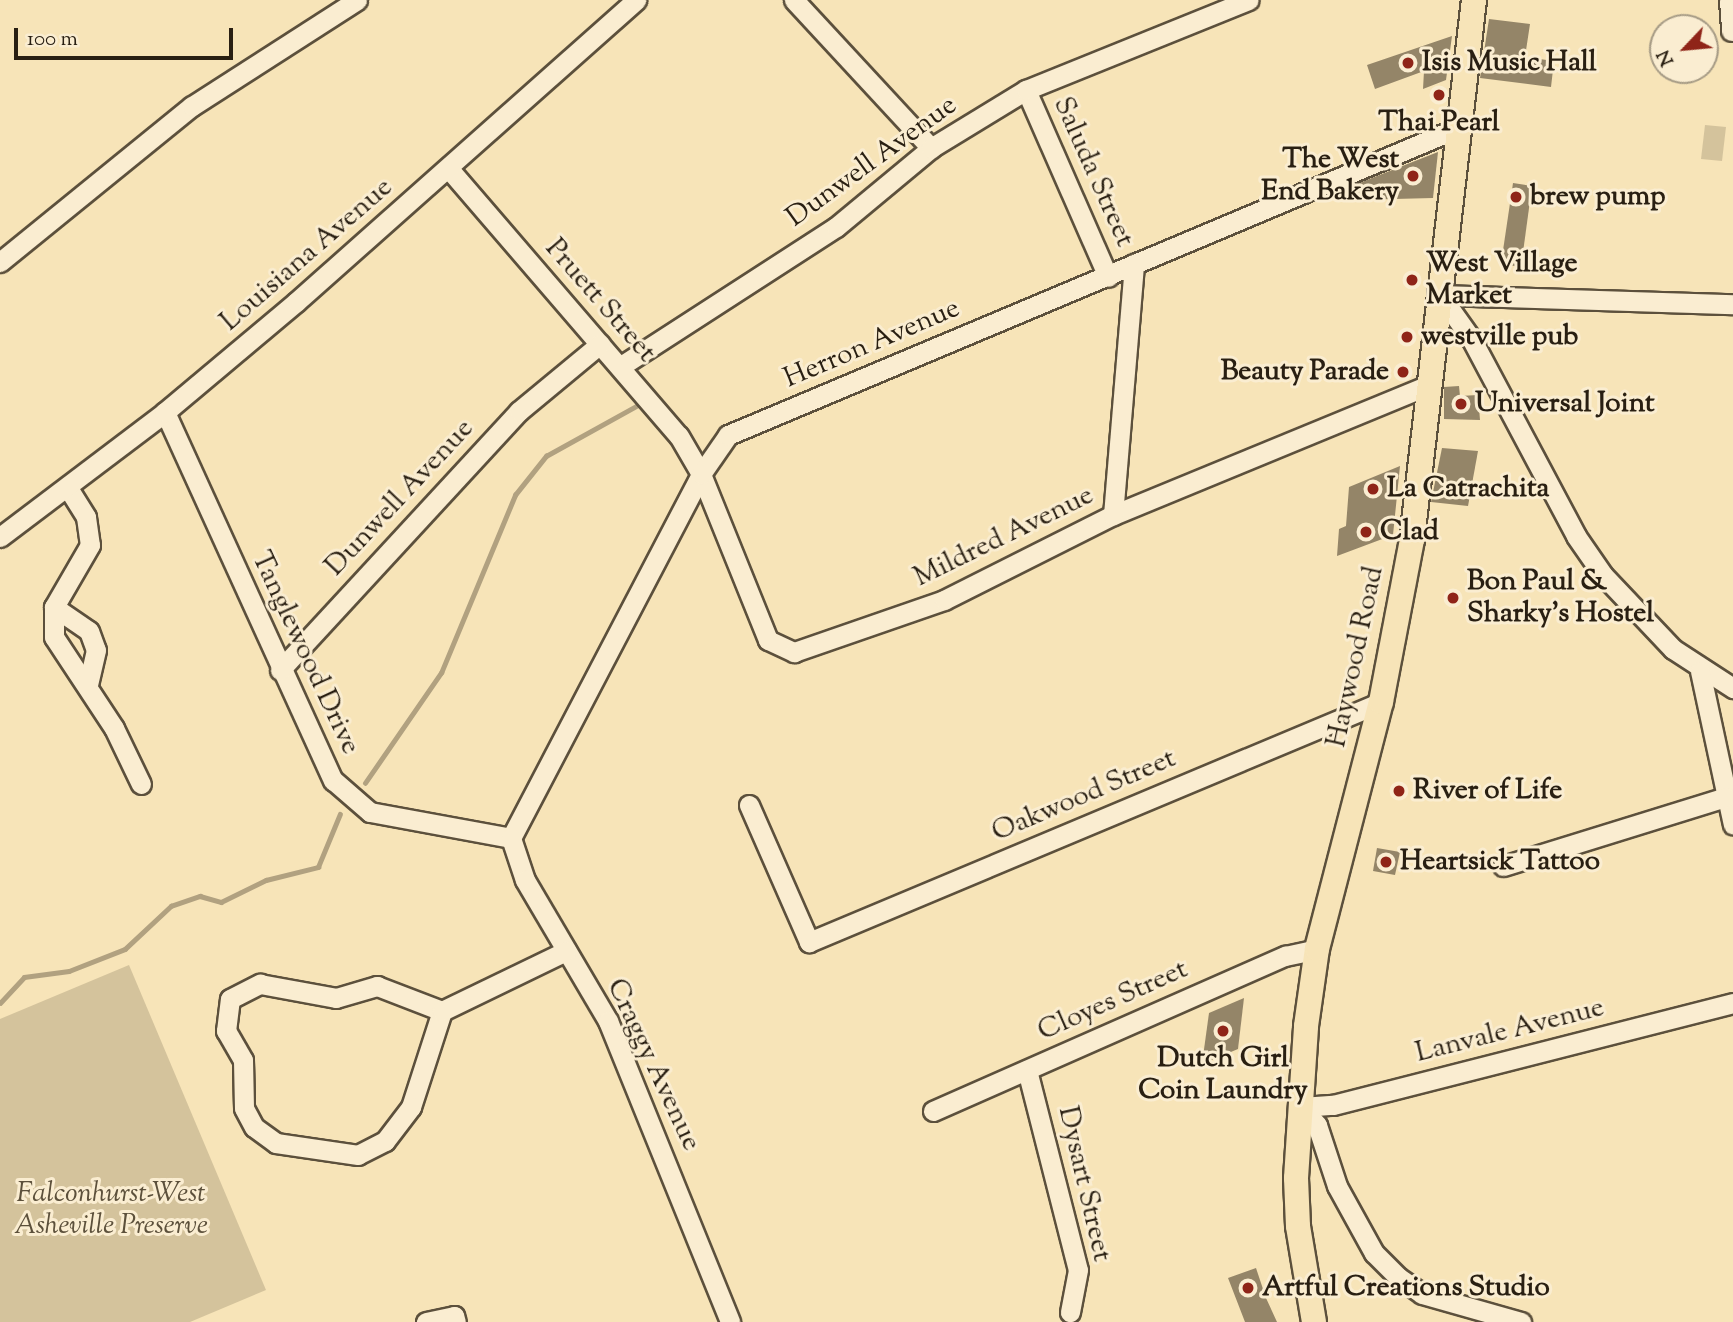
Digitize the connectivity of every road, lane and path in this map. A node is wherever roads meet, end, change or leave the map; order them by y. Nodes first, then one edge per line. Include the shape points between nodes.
1 (357, 0) edge
2 (636, 0) edge
3 (794, 0) edge
4 (1249, 0) edge
5 (1474, 0) edge
6 (1729, 0) edge
7 (1731, 32) dead end
8 (1026, 90) junction
9 (1460, 127) junction
10 (931, 148) junction
11 (449, 169) junction
12 (0, 262) edge
13 (1133, 264) junction
14 (1108, 277) junction
15 (1440, 295) junction
16 (1733, 304) edge
17 (600, 344) junction
18 (621, 366) junction
19 (1428, 386) junction
20 (165, 412) junction
21 (701, 474) junction
22 (68, 488) junction
23 (1114, 515) junction
24 (0, 537) edge
25 (54, 607) junction
26 (280, 670) junction
27 (1700, 671) junction
28 (88, 685) junction
29 (1733, 688) edge
30 (1381, 702) junction
31 (141, 784) dead end
32 (1726, 797) junction
33 (749, 805) dead end
34 (1733, 825) edge
35 (510, 838) junction
36 (1503, 866) dead end
37 (1317, 949) junction
38 (566, 951) junction
39 (1733, 1003) edge
40 (442, 1011) junction
41 (1027, 1070) junction
42 (1301, 1107) junction
43 (933, 1111) dead end
44 (1070, 1312) dead end
45 (455, 1319) edge
46 (426, 1322) edge
47 (730, 1322) edge
48 (1314, 1322) edge
49 (1521, 1322) edge

1 - 12 street via 192,106
2 - 11 street, Louisiana Avenue
3 - 10 street
4 - 8 street, Dunwell Avenue
5 - 9 main road, Haywood Road
6 - 7 street
8 - 10 street, Dunwell Avenue
8 - 14 street, Saluda Street
9 - 13 street, Herron Avenue
9 - 15 main road, Haywood Road
10 - 18 street, Dunwell Avenue via 836,227
11 - 17 street, Pruett Street
11 - 20 street, Louisiana Avenue
13 - 14 street, Herron Avenue
13 - 23 street
14 - 21 street, Herron Avenue via 728,435
15 - 16 street
15 - 19 main road, Haywood Road
15 - 27 street via 1472,340 1589,556 1629,608
17 - 18 street, Pruett Street
17 - 26 street, Dunwell Avenue via 519,411
18 - 21 street, Pruett Street via 679,436
19 - 23 street, Mildred Avenue
19 - 30 main road, Haywood Road via 1412,538
20 - 22 street, Louisiana Avenue
20 - 26 street, Tanglewood Drive
21 - 23 street, Mildred Avenue via 768,640 794,652 944,600
21 - 35 street, Herron Avenue
22 - 24 street, Louisiana Avenue
22 - 25 street via 86,517 90,545
25 - 28 street via 54,637 68,664
25 - 28 street via 89,631 96,650
26 - 35 street, Tanglewood Drive via 333,779 370,812 406,823
27 - 29 street
27 - 32 street
28 - 31 street
30 - 33 street, Oakwood Street via 808,942
30 - 37 main road, Haywood Road
32 - 34 street
32 - 36 street
35 - 38 street, Craggy Avenue via 525,880
37 - 41 street, Cloyes Street via 1285,956
37 - 42 main road, Haywood Road
38 - 40 street
38 - 47 street, Craggy Avenue via 608,1021
39 - 42 street, Lanvale Avenue via 1333,1105
40 - 40 street via 377,986 337,998 260,984 230,999 226,1031 243,1060 244,1108 254,1127 276,1143 358,1155 385,1141 411,1107
41 - 43 street, Cloyes Street
41 - 44 street, Dysart Street via 1078,1270
42 - 48 main road, Haywood Road via 1298,1226
42 - 49 street via 1317,1125 1337,1186 1374,1253 1398,1277 1422,1294
45 - 46 street

